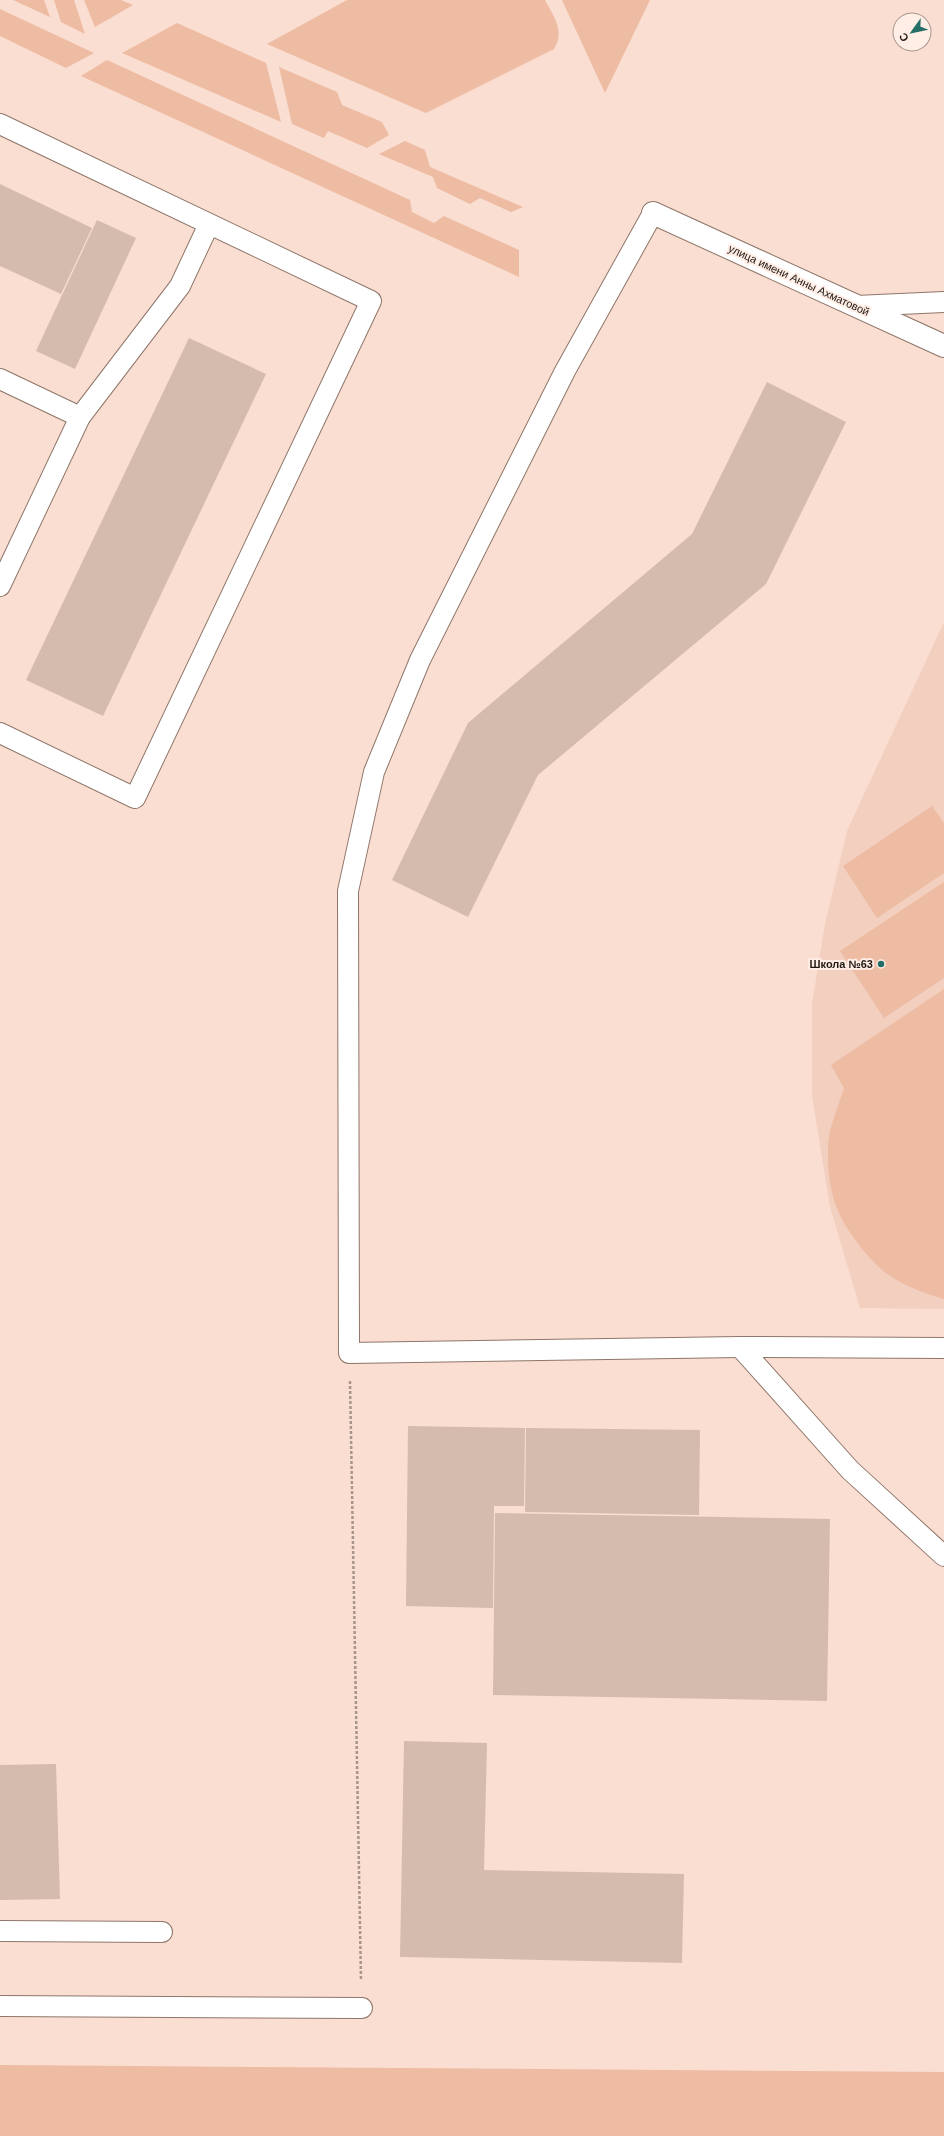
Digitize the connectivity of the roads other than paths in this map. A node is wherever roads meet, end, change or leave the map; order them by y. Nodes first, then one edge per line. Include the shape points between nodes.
1 (0, 124) edge
2 (653, 213) joint
3 (209, 224) junction
4 (944, 302) edge
5 (856, 306) junction
6 (944, 346) edge
7 (0, 379) edge
8 (80, 417) junction
9 (0, 586) edge
10 (0, 733) edge
11 (740, 1347) junction
12 (944, 1348) edge
13 (944, 1556) edge
14 (0, 1931) edge
15 (162, 1932) dead end
16 (0, 2006) edge
17 (362, 2008) road end

1 - 3 lane
2 - 5 street, улица имени Анны Ахматовой
2 - 11 lane via 565,371 420,660 374,772 348,891 349,1353
3 - 8 lane via 180,286
3 - 10 lane via 371,301 135,798
4 - 5 lane
5 - 6 street, улица имени Анны Ахматовой
7 - 8 lane
8 - 9 lane
11 - 12 lane
11 - 13 lane via 850,1470
14 - 15 lane
16 - 17 lane

